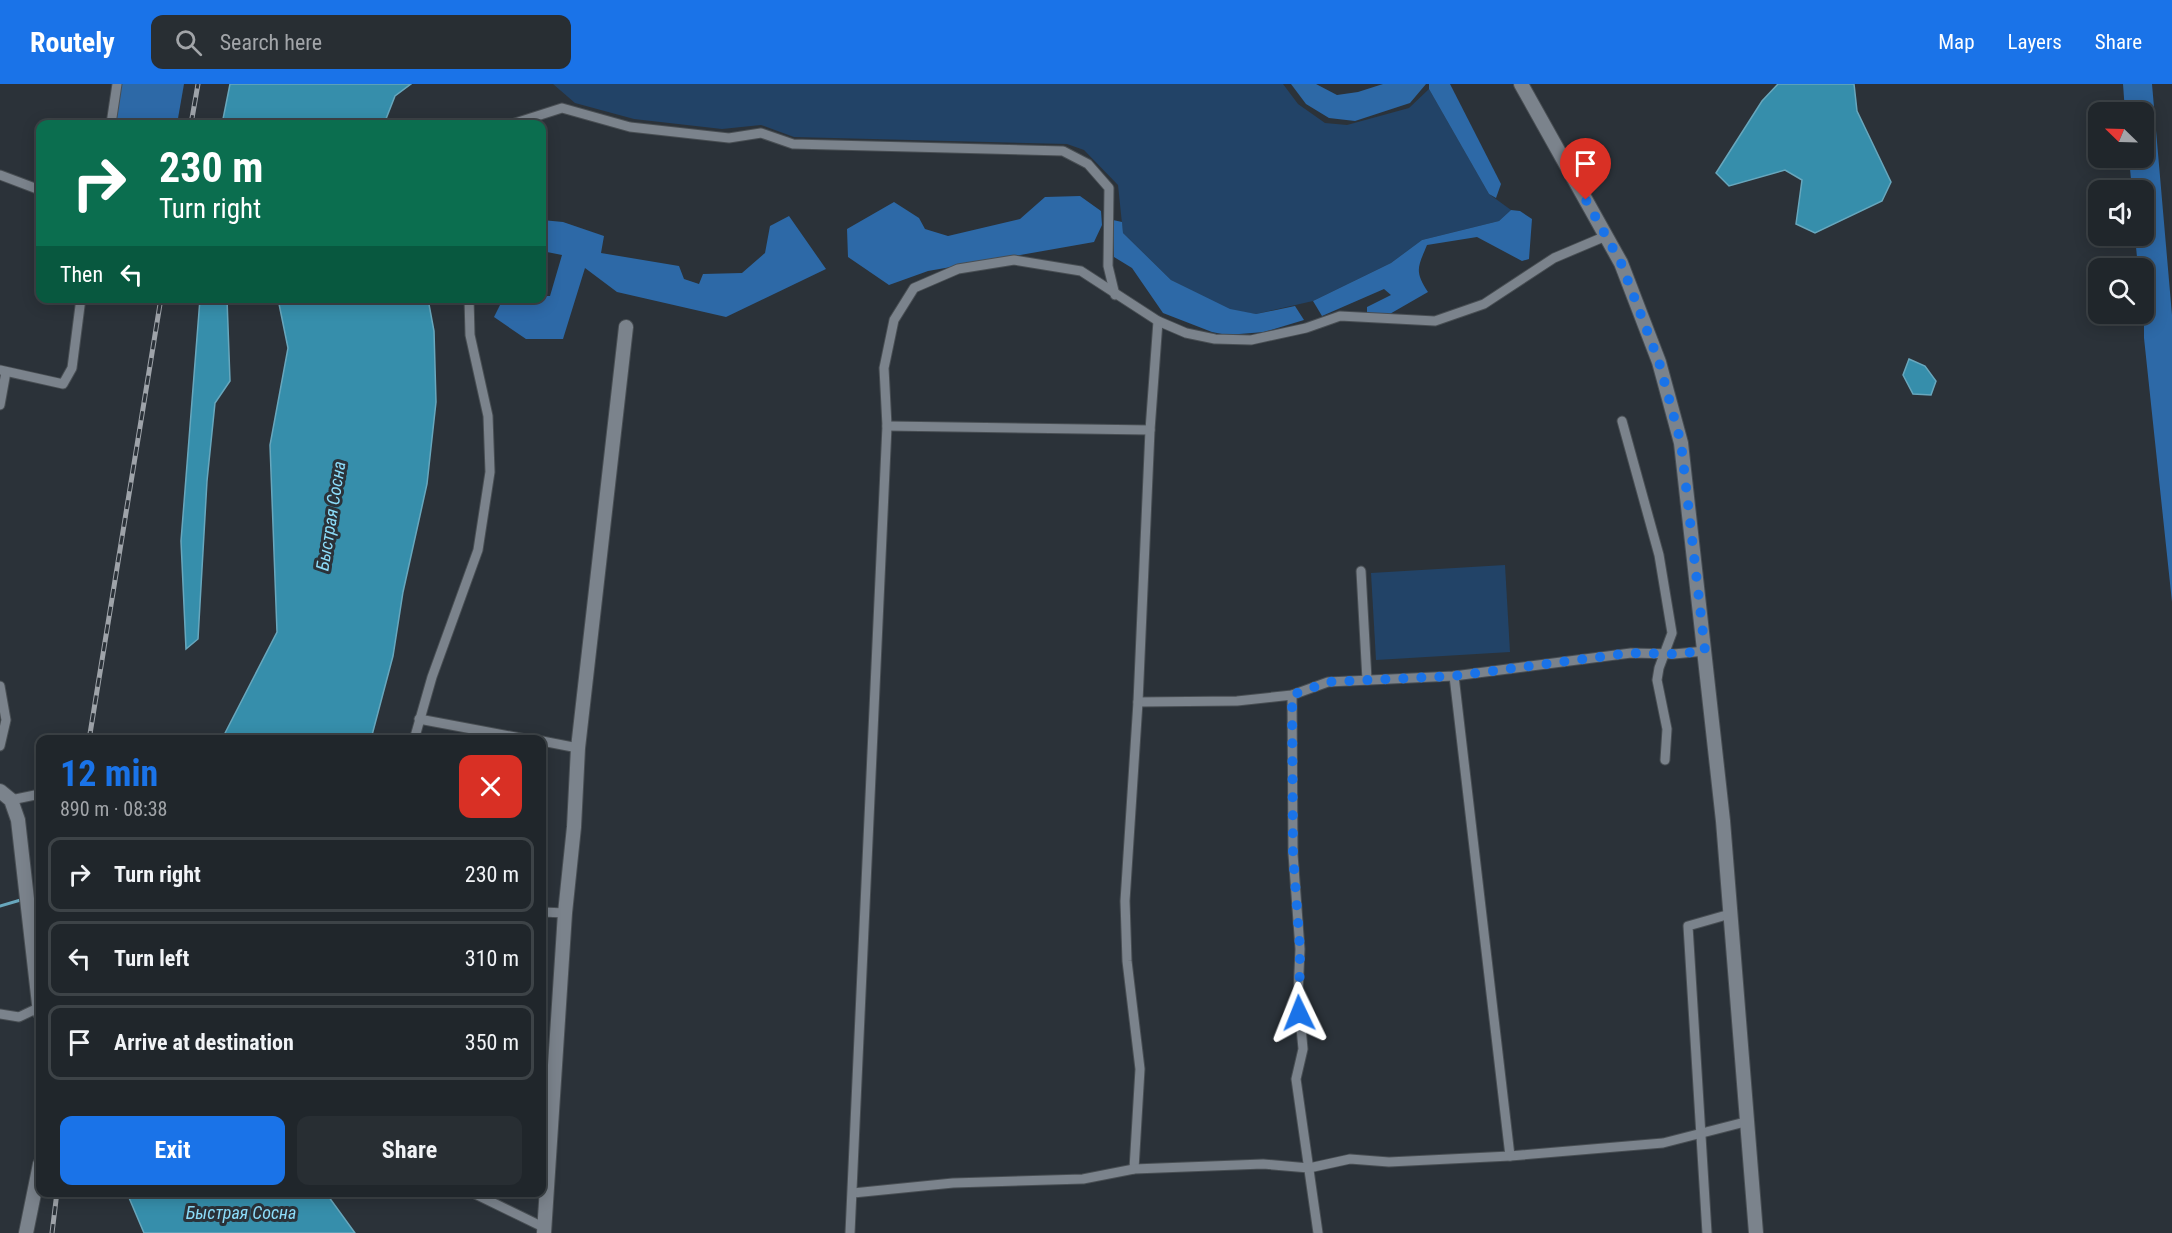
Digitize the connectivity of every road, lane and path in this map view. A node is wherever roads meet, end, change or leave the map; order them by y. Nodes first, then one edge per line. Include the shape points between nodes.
1 (117, 84) edge
2 (1521, 84) edge
3 (112, 120) edge
4 (524, 120) edge
5 (0, 175) edge
6 (36, 188) edge
7 (1606, 236) junction
8 (1115, 295) junction
9 (80, 303) edge
10 (469, 303) edge
11 (1158, 321) junction
12 (626, 327) dead end
13 (3, 371) edge
14 (0, 405) edge
15 (1622, 421) dead end
16 (887, 426) junction
17 (1150, 430) junction
18 (1361, 571) dead end
19 (1705, 651) junction
20 (1666, 654) junction
21 (1454, 676) junction
22 (1367, 680) junction
23 (0, 686) edge
24 (1292, 695) junction
25 (1138, 702) junction
26 (419, 719) junction
27 (415, 735) edge
28 (504, 735) edge
29 (546, 742) edge
30 (0, 746) edge
31 (578, 748) junction
32 (1665, 760) dead end
33 (36, 794) edge
34 (6, 795) edge
35 (546, 912) edge
36 (565, 913) junction
37 (1730, 914) junction
38 (36, 976) edge
39 (36, 1009) edge
40 (0, 1014) edge
41 (1745, 1122) junction
42 (1700, 1133) junction
43 (1510, 1156) junction
44 (1309, 1168) junction
45 (1134, 1169) junction
46 (36, 1185) edge
47 (853, 1193) junction
48 (481, 1197) edge
49 (544, 1230) edge
50 (27, 1233) edge
51 (850, 1233) edge
52 (1318, 1233) edge
53 (1707, 1233) edge
54 (1756, 1233) edge

1 - 3 street
2 - 7 street
4 - 8 street via 562,108 630,127 729,138 761,133 793,144 1063,151 1088,164 1109,188 1108,266
5 - 6 street
7 - 11 street via 1554,258 1484,304 1435,321 1340,316 1251,340 1215,339 1186,333
7 - 19 street via 1621,263 1659,362 1681,443
8 - 11 street
8 - 16 street via 1081,271 1014,261 958,269 914,288 894,320 884,368
9 - 13 street via 72,368 63,384
10 - 26 street via 470,335 488,416 490,472 478,550
11 - 17 street
12 - 31 street
13 - 14 street
15 - 20 street via 1659,555 1672,633
16 - 17 street
16 - 47 street
17 - 25 street
18 - 22 street
19 - 20 street
19 - 37 street
20 - 21 street via 1630,653
20 - 32 street via 1657,680 1667,729
21 - 22 street
21 - 43 street
22 - 24 street via 1328,682
23 - 30 street via 6,720
24 - 25 street via 1237,701
24 - 44 street via 1293,854 1303,1049 1296,1079
25 - 45 street via 1125,901 1127,961 1140,1069
26 - 27 street
26 - 28 street
29 - 31 street
31 - 36 street
33 - 34 street
34 - 38 street via 18,820
35 - 36 street
36 - 49 street
37 - 41 street
37 - 42 street via 1688,926
39 - 40 street via 19,1017
41 - 42 street
41 - 54 street
42 - 43 street via 1663,1143
42 - 53 street
43 - 44 street via 1389,1162 1350,1159
44 - 45 street via 1263,1164
44 - 52 street
45 - 47 street via 1083,1179 953,1183
46 - 50 street
47 - 51 street
48 - 49 street

